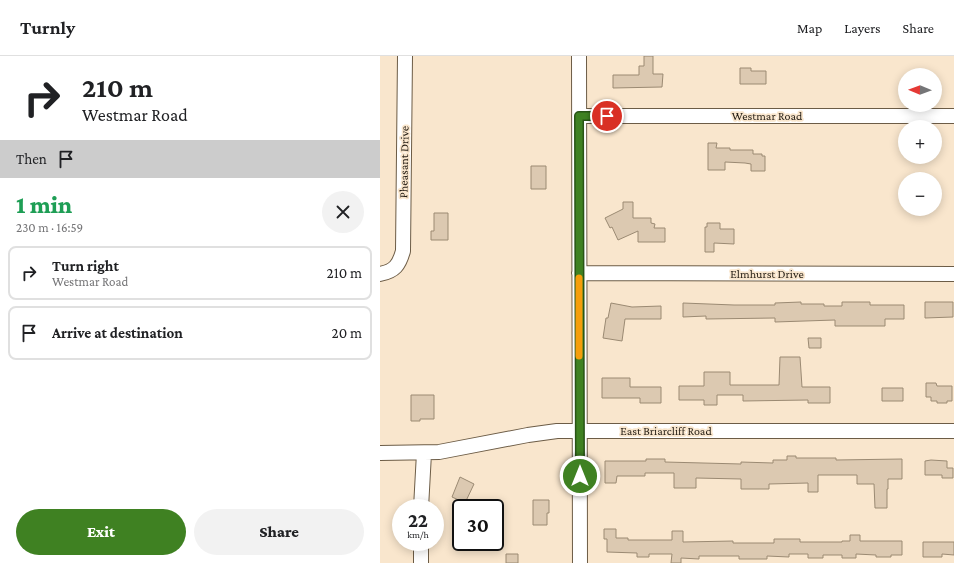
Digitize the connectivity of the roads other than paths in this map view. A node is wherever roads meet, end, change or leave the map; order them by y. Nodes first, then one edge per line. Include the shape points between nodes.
1 (405, 56) edge
2 (580, 56) edge
3 (579, 116) junction
4 (954, 116) edge
5 (579, 273) junction
6 (380, 274) edge
7 (954, 274) edge
8 (580, 431) junction
9 (954, 431) edge
10 (380, 453) edge
11 (424, 453) junction
12 (421, 499) edge
13 (421, 551) edge
14 (421, 563) edge
15 (580, 563) edge

1 - 6 street, Pheasant Drive via 403,251 397,267
2 - 3 street
3 - 4 street, Westmar Road
3 - 5 street
5 - 7 street, Elmhurst Drive
5 - 8 street
8 - 9 street, East Briarcliff Road
8 - 11 street, East Briarcliff Road via 528,435 457,450
8 - 15 street
10 - 11 street, East Briarcliff Road
11 - 12 street
13 - 14 street

